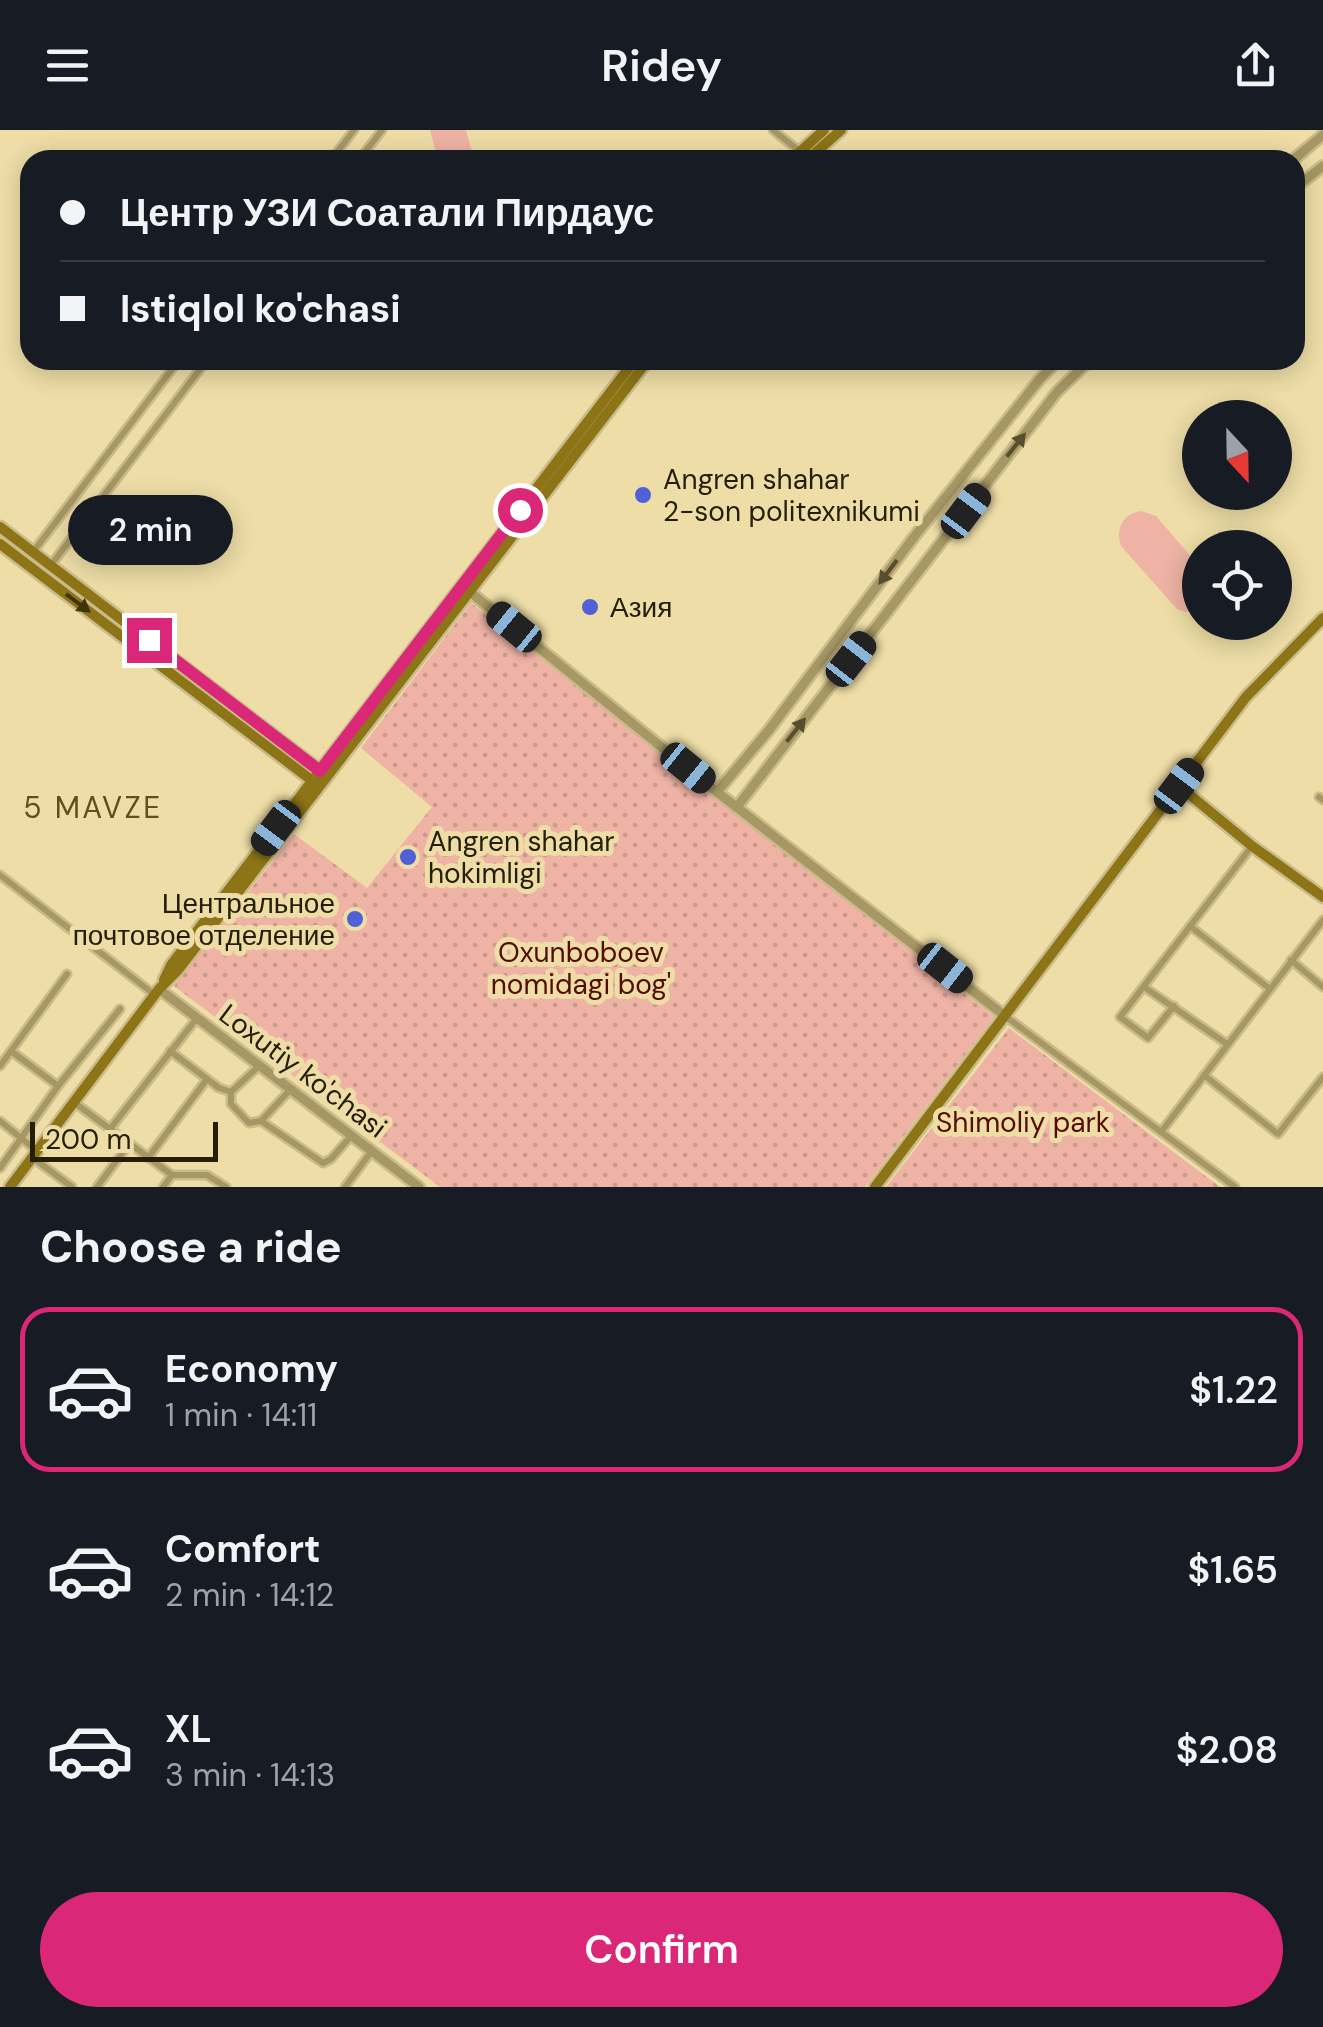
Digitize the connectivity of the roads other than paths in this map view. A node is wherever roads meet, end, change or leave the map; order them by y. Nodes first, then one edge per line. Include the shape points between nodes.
1 (354, 130) edge
2 (772, 130) edge
3 (841, 130) edge
4 (339, 150) edge
5 (798, 150) edge
6 (814, 150) edge
7 (171, 370) edge
8 (199, 370) edge
9 (628, 370) edge
10 (640, 370) edge
11 (1048, 370) edge
12 (1080, 370) edge
13 (1, 529) edge
14 (0, 544) edge
15 (34, 552) junction
16 (51, 565) junction
17 (470, 592) junction
18 (1323, 618) edge
19 (344, 748) junction
20 (320, 779) junction
21 (1179, 786) junction
22 (717, 792) junction
23 (736, 807) junction
24 (1252, 846) junction
25 (0, 875) edge
26 (1323, 898) edge
27 (1323, 920) edge
28 (1190, 926) junction
29 (1291, 960) junction
30 (67, 974) dead end
31 (1144, 987) junction
32 (1323, 987) edge
33 (1270, 989) junction
34 (157, 992) junction
35 (1174, 1006) junction
36 (120, 1009) dead end
37 (1005, 1016) junction
38 (197, 1018) junction
39 (1227, 1044) junction
40 (11, 1051) junction
41 (170, 1051) junction
42 (260, 1065) junction
43 (0, 1066) edge
44 (1204, 1075) junction
45 (1323, 1077) edge
46 (206, 1078) junction
47 (58, 1086) junction
48 (291, 1089) junction
49 (231, 1092) junction
50 (74, 1102) junction
51 (0, 1121) edge
52 (261, 1121) junction
53 (110, 1129) junction
54 (1161, 1132) junction
55 (351, 1136) junction
56 (23, 1140) junction
57 (130, 1143) junction
58 (372, 1152) junction
59 (35, 1154) junction
60 (148, 1158) junction
61 (0, 1168) edge
62 (172, 1175) junction
63 (68, 1186) edge
64 (346, 1186) edge
65 (10, 1187) edge
66 (97, 1187) edge
67 (162, 1187) edge
68 (226, 1187) edge
69 (420, 1187) edge
70 (876, 1187) edge
71 (1235, 1187) edge

1 - 4 street
2 - 5 street
3 - 6 main road
7 - 15 street
8 - 16 street
9 - 19 main road
10 - 17 main road
11 -> 22 street
23 -> 12 street
13 - 15 main road
14 -> 20 main road
15 - 16 main road
16 - 20 main road
17 - 19 main road
17 - 22 street
18 - 21 main road via 1246,697
19 - 20 main road
20 - 34 main road
21 - 24 main road
21 - 37 main road
22 - 23 street
23 - 37 street
24 - 26 main road
24 - 28 street
25 - 34 street
27 - 29 street
28 - 31 street
28 - 33 street
29 - 32 street
29 - 33 street
30 - 40 street
31 - 35 street
31 - 35 street via 1120,1017 1148,1038
33 - 39 street
34 - 38 street, Loxutiy ko'chasi
34 - 50 main road
35 - 39 street
36 - 47 street
37 - 54 street
37 - 70 main road
38 - 41 street
38 - 42 street, Loxutiy ko'chasi
39 - 44 street
40 - 43 street
40 - 47 street
41 - 46 street
41 - 53 street
42 - 48 street, Loxutiy ko'chasi
42 - 49 street
44 - 45 street via 1278,1134
44 - 54 street
46 - 49 street
46 - 60 street
47 - 56 street
48 - 52 street
48 - 55 street, Loxutiy ko'chasi
49 - 52 street via 239,1115
50 - 53 street
50 - 59 main road
51 - 56 street
52 - 55 street via 323,1163
53 - 57 street
54 - 71 street
55 - 58 street, Loxutiy ko'chasi
56 - 59 street
56 - 61 street
57 - 60 street
57 - 66 street
58 - 64 street
58 - 69 street, Loxutiy ko'chasi
59 - 63 street
59 - 65 main road
60 - 62 street
62 - 67 street
62 - 68 street via 207,1175

